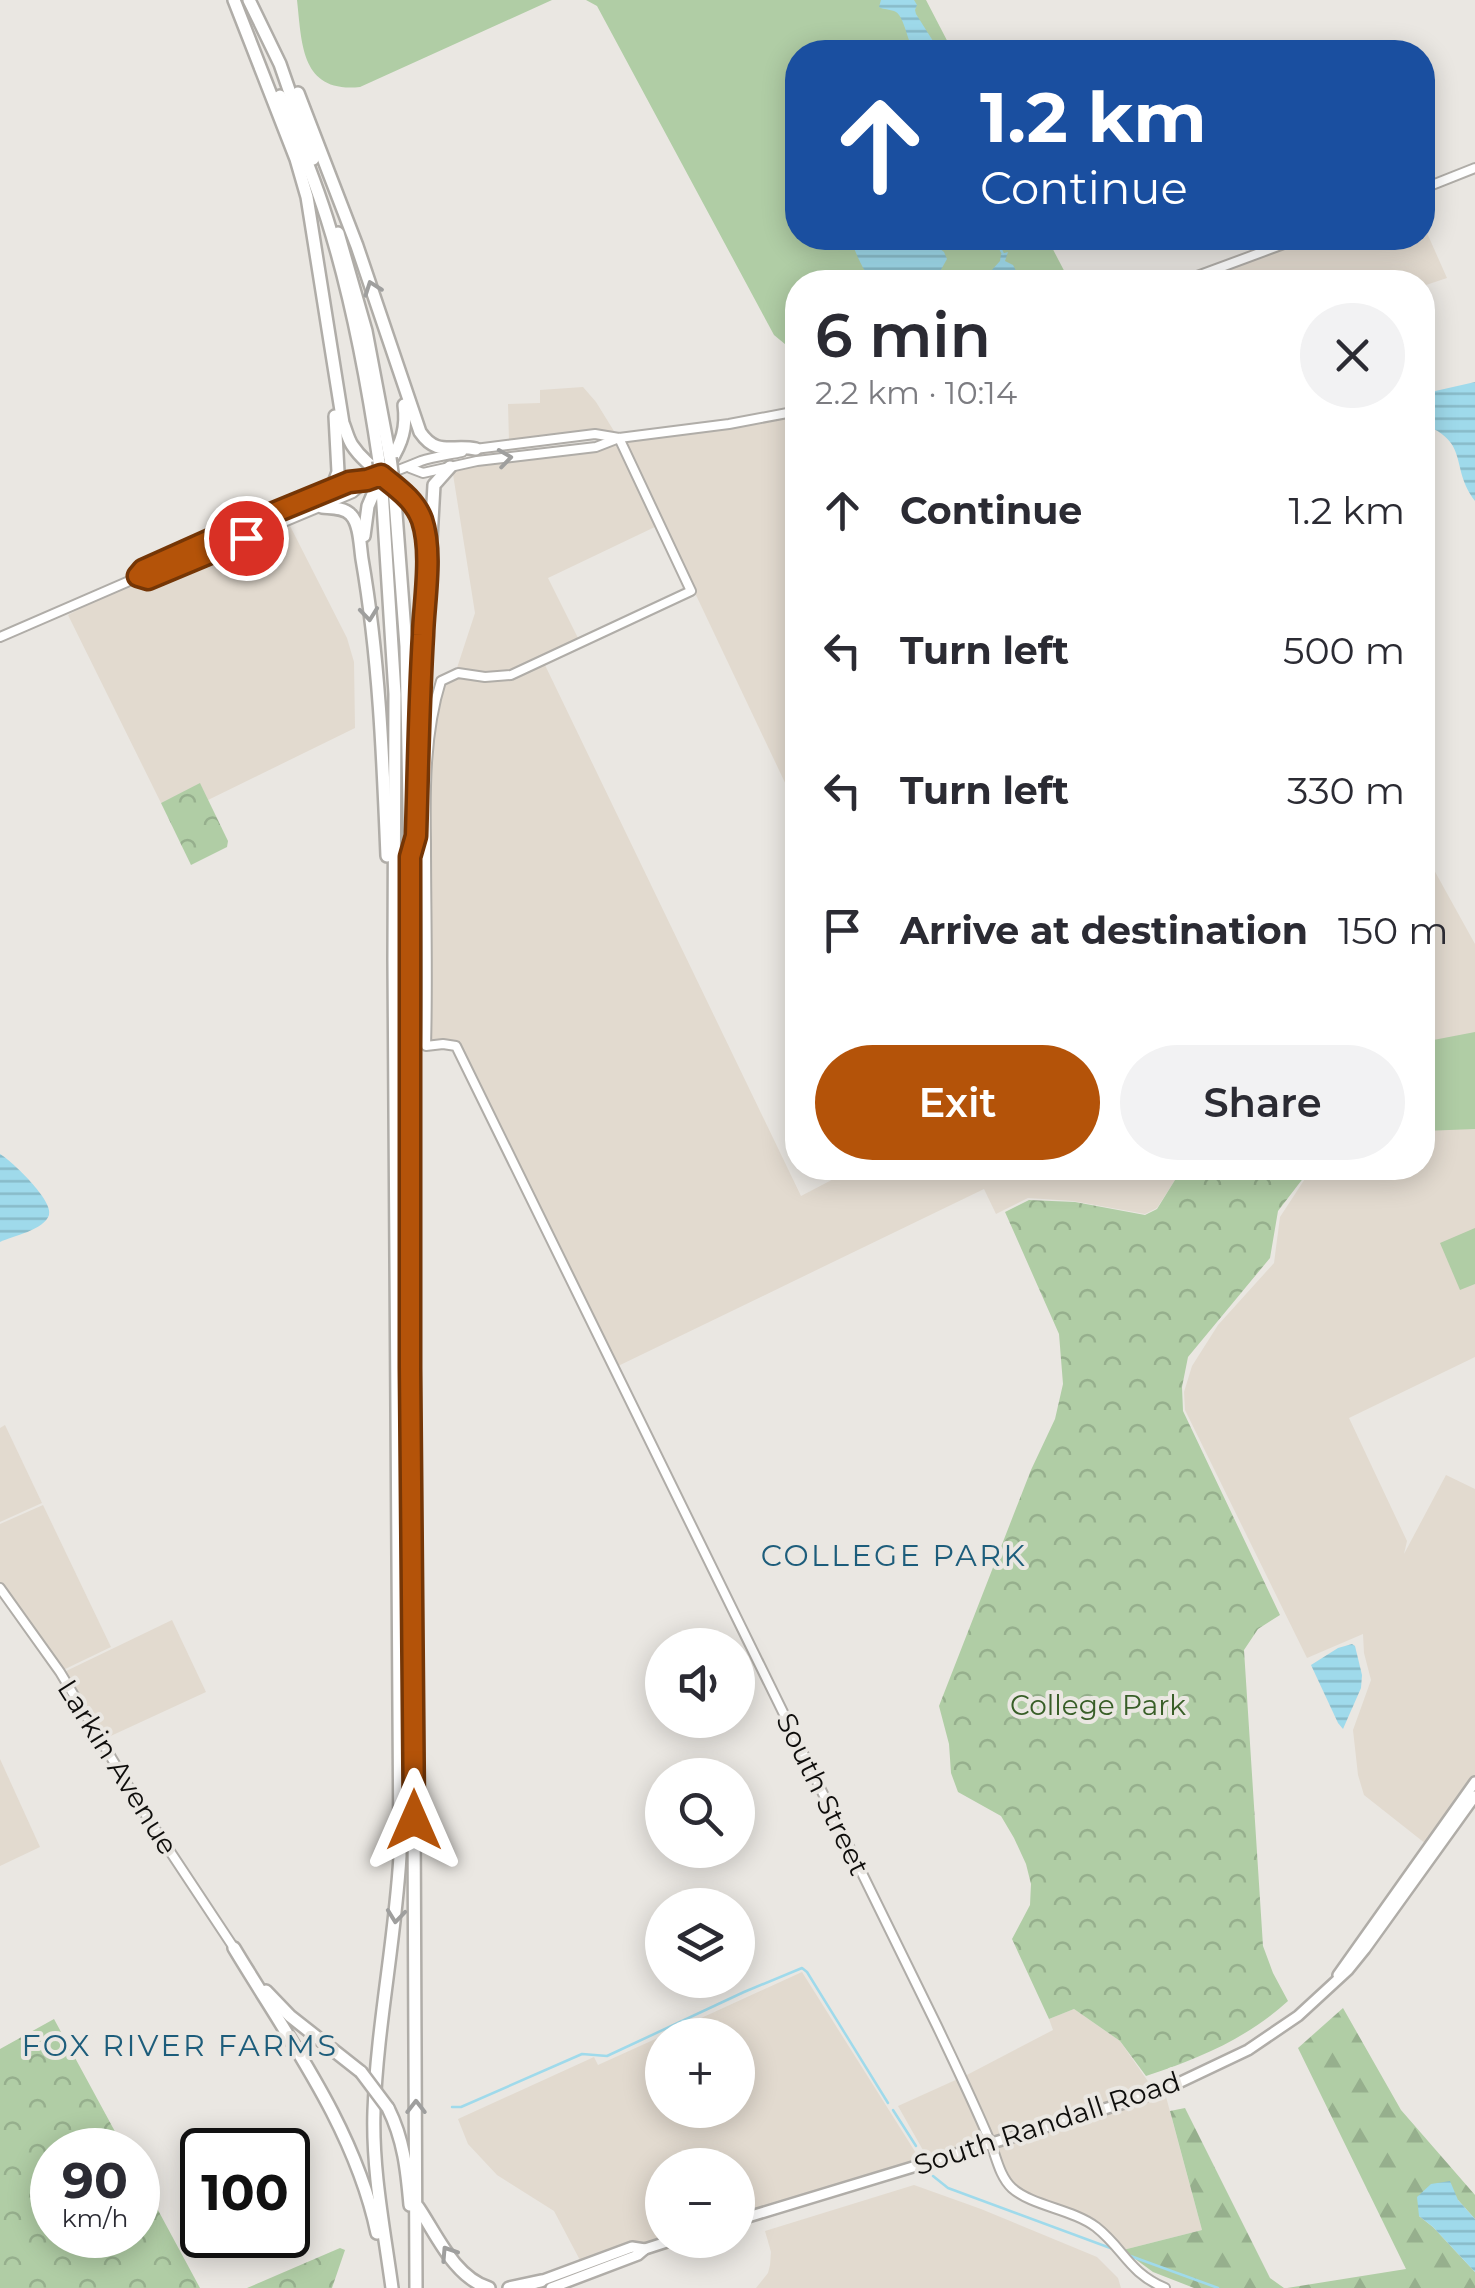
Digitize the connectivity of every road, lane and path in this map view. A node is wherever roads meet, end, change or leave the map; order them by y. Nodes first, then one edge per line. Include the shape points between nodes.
1 (237, 0) edge
2 (250, 0) edge
3 (280, 64) junction
4 (1475, 168) edge
5 (1435, 184) edge
6 (1268, 250) edge
7 (1213, 270) edge
8 (332, 367) junction
9 (402, 380) junction
10 (785, 414) edge
11 (620, 438) junction
12 (476, 448) junction
13 (384, 459) junction
14 (450, 466) junction
15 (410, 468) junction
16 (381, 475) junction
17 (367, 480) junction
18 (332, 488) junction
19 (388, 488) junction
20 (322, 507) junction
21 (364, 570) junction
22 (138, 576) junction
23 (427, 576) junction
24 (0, 638) edge
25 (410, 857) junction
26 (394, 960) junction
27 (0, 1588) edge
28 (1475, 1782) edge
29 (1475, 1796) edge
30 (234, 1948) junction
31 (1334, 1982) junction
32 (991, 2142) junction
33 (417, 2180) junction
34 (418, 2206) junction
35 (755, 2215) edge
36 (645, 2249) edge
37 (645, 2250) edge
38 (418, 2283) edge
39 (550, 2286) edge
40 (390, 2288) edge
41 (489, 2288) edge
42 (509, 2288) edge
43 (524, 2288) edge
44 (1165, 2288) edge

1 - 8 highway via 307,197
1 - 13 highway via 327,218
2 - 3 highway
9 -> 3 highway via 294,82
3 - 13 highway via 366,331
4 - 5 street
6 - 7 street
8 - 16 highway via 352,446
8 - 18 highway via 338,472
9 - 12 highway via 426,441 442,449
9 - 16 highway via 406,424
10 - 11 street
11 - 12 street via 595,434
14 -> 11 street
11 - 32 street, South Street via 690,591 511,675 458,673 442,681 428,748 426,1046 456,1046
12 - 15 street
13 - 19 highway, bridge
14 - 15 street via 422,473
14 - 23 highway via 434,486
15 - 16 street
16 - 17 street
16 - 21 highway via 365,518
16 - 23 highway via 422,518
17 - 18 street
17 - 20 street
18 - 22 street
19 - 25 highway via 406,646
19 - 26 highway
20 - 21 highway via 352,515
20 - 22 street via 148,579
21 -> 26 highway
22 - 24 street
23 - 25 highway
33 -> 25 highway
26 -> 40 highway via 400,1856 374,2114
27 - 30 street, Larkin Avenue
28 - 31 main road, South Randall Road
29 - 31 main road, South Randall Road
30 - 38 highway, bridge via 271,1998 361,2072 388,2108 406,2164
30 - 40 highway via 347,2141
31 - 32 main road, South Randall Road via 1268,2037 1208,2070 1134,2100
32 - 35 main road, South Randall Road
32 - 44 street, South Street via 1012,2189 1090,2223 1134,2270
33 - 34 highway
33 - 38 highway
34 - 38 highway
41 -> 34 highway via 458,2268
36 - 39 main road via 632,2247
37 - 39 main road
39 - 42 highway
39 - 43 main road

